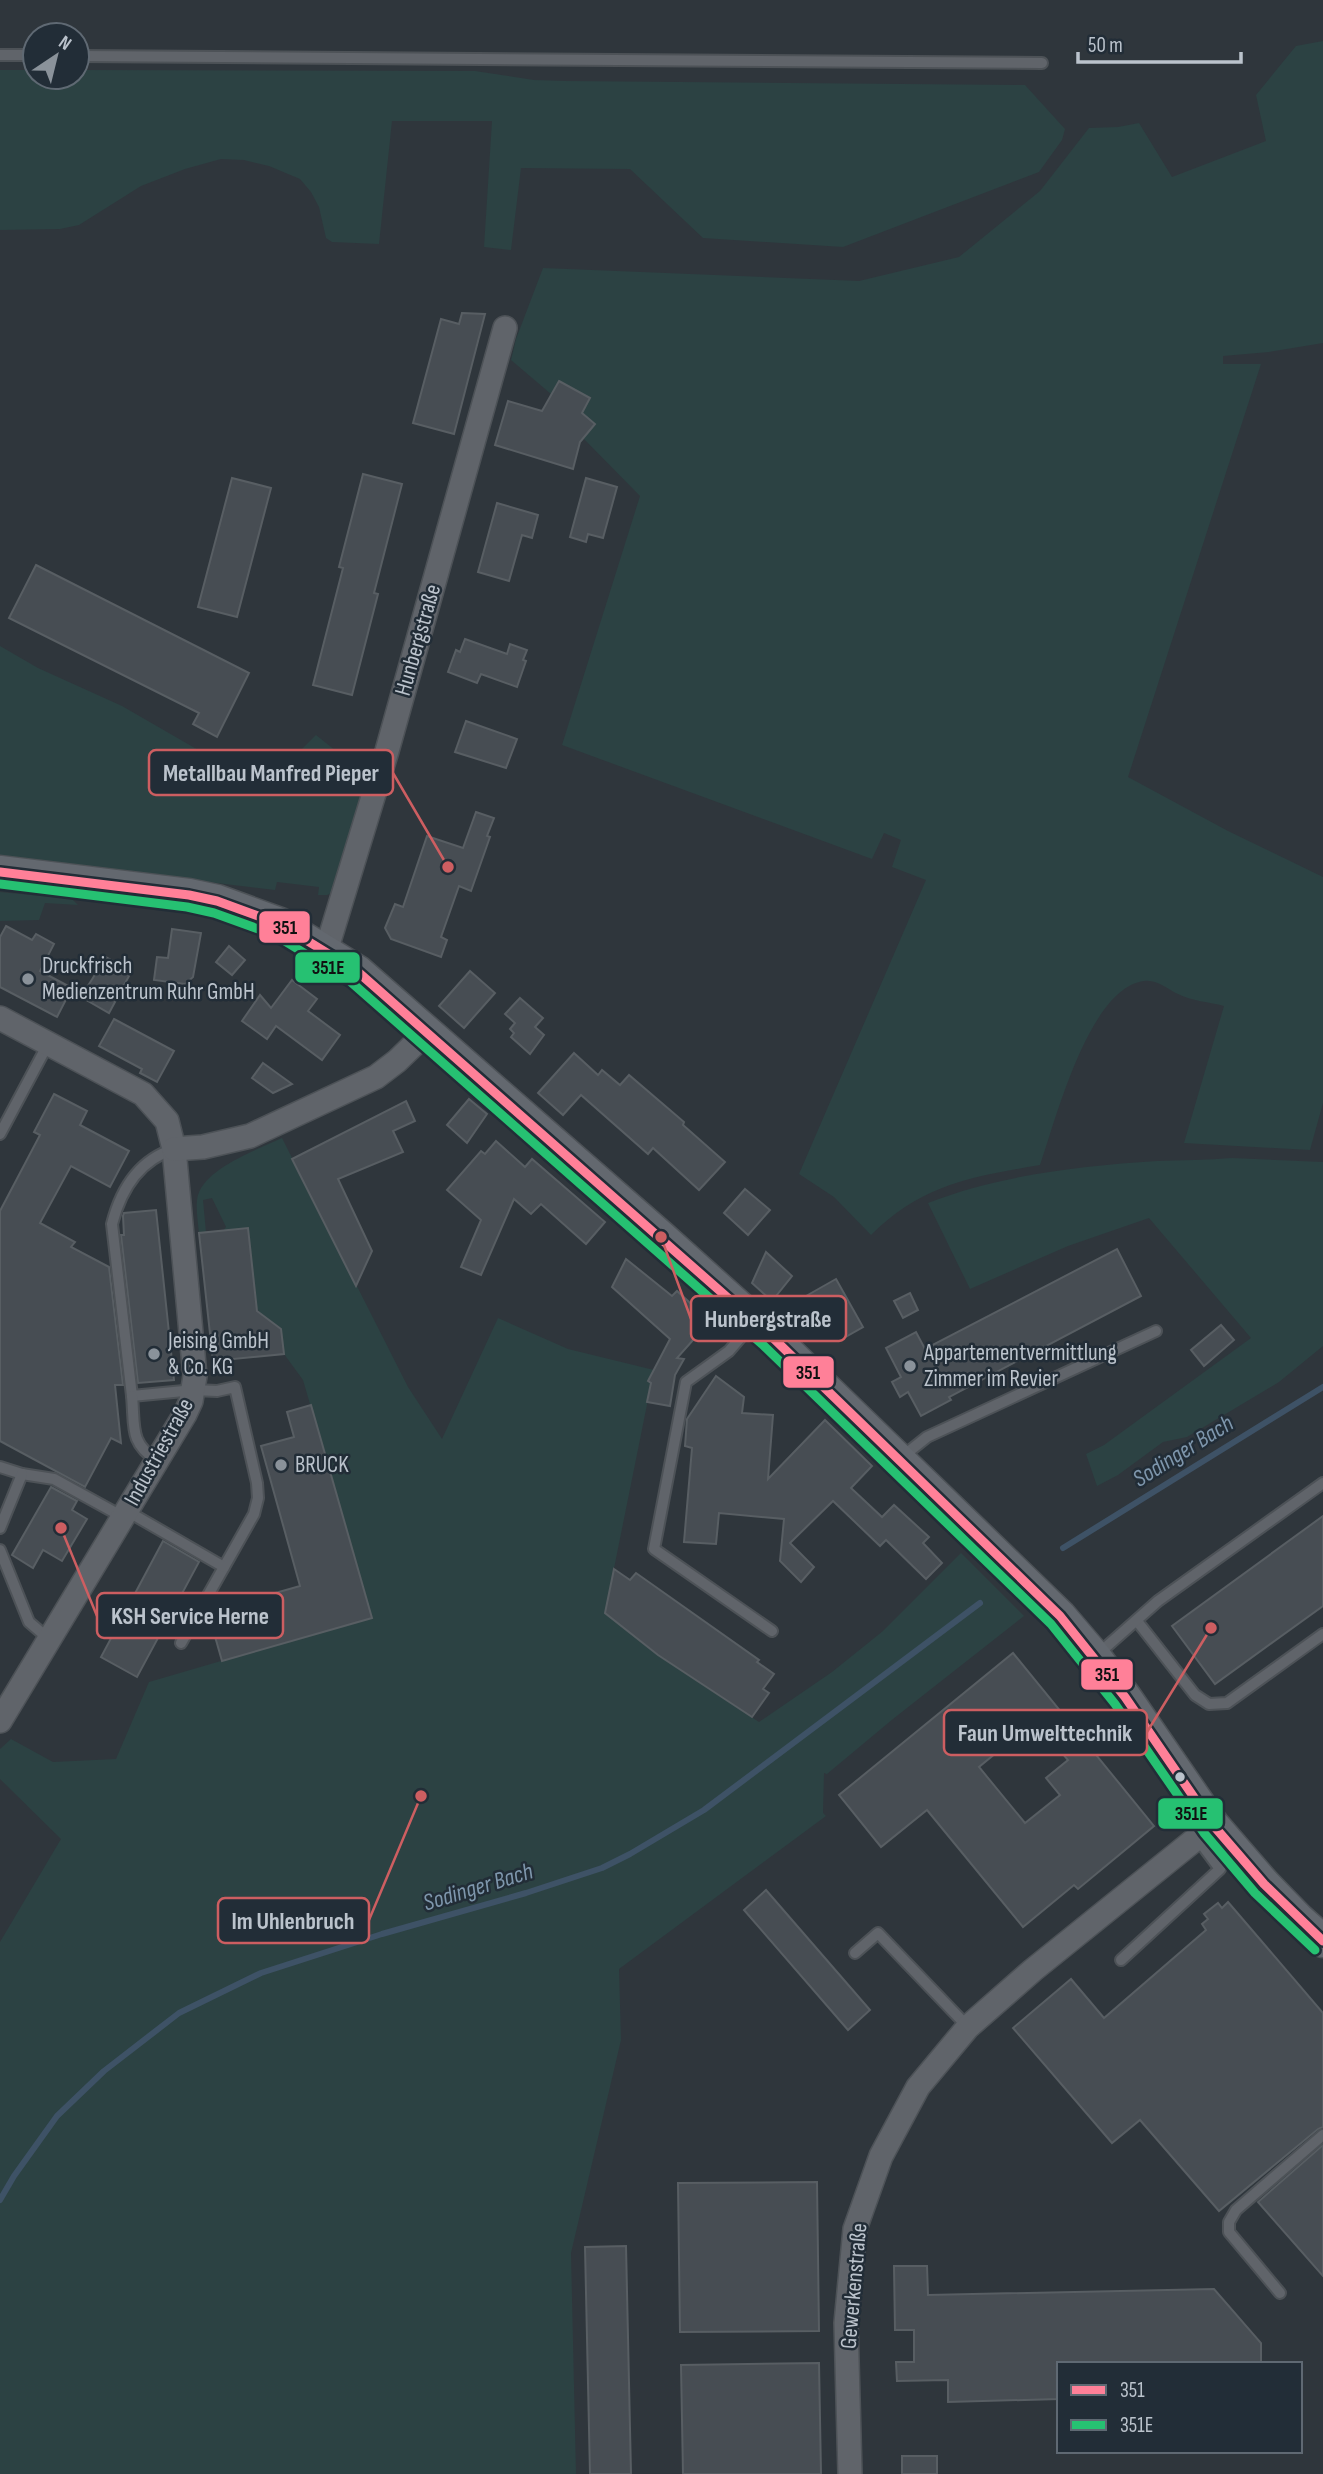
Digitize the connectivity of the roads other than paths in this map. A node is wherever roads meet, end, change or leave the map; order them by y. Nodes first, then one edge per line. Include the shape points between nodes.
1 (0, 55) edge
2 (21, 55) edge
3 (91, 56) edge
4 (1042, 63) dead end
5 (505, 328) dead end
6 (0, 872) edge
7 (326, 951) junction
8 (0, 1018) edge
9 (426, 1032) junction
10 (48, 1044) junction
11 (0, 1134) edge
12 (174, 1149) junction
13 (755, 1321) junction
14 (1156, 1331) dead end
15 (194, 1390) junction
16 (132, 1396) junction
17 (900, 1459) junction
18 (157, 1461) junction
19 (0, 1467) edge
20 (22, 1474) junction
21 (1323, 1483) edge
22 (125, 1514) junction
23 (0, 1528) edge
24 (0, 1550) edge
25 (223, 1567) junction
26 (1137, 1621) junction
27 (772, 1631) dead end
28 (1323, 1634) edge
29 (50, 1640) junction
30 (181, 1643) dead end
31 (1095, 1657) junction
32 (0, 1721) edge
33 (1205, 1831) junction
34 (1323, 1941) edge
35 (855, 1953) dead end
36 (1121, 1960) dead end
37 (968, 2027) junction
38 (1323, 2135) edge
39 (1280, 2293) dead end
40 (850, 2474) edge

1 - 2 lane
3 - 4 lane
5 - 7 street, Hunbergstraße via 391,738
6 - 7 main road via 217,901 280,924
7 - 9 main road via 358,972
8 - 10 street, Industriestraße
9 - 12 street via 376,1077 250,1136
9 - 13 main road
10 - 11 lane
10 - 12 street, Industriestraße via 143,1094 167,1121
12 - 15 street, Industriestraße
12 - 16 lane via 156,1154 133,1177 112,1224
13 - 17 main road
13 - 27 lane via 729,1351 686,1382 654,1549
14 - 17 lane via 927,1437
15 - 16 lane
15 - 18 street, Industriestraße
15 - 25 lane via 235,1387 257,1483 254,1514
16 - 18 lane via 136,1441
17 - 31 main road via 1044,1599
18 - 22 street, Industriestraße
19 - 20 lane
20 - 22 lane via 54,1479
20 - 23 lane
21 - 26 lane via 1158,1601
22 - 25 lane
22 - 29 street, Industriestraße
24 - 29 lane via 29,1622
25 - 30 lane
26 - 28 lane via 1195,1695 1209,1704 1227,1703
26 - 31 lane
29 - 32 street, Industriestraße
31 - 33 main road
33 - 34 main road
33 - 36 lane via 1220,1869
33 - 37 street, Gewerkenstraße
35 - 37 lane via 878,1933
37 - 40 street, Gewerkenstraße via 918,2087 881,2156 855,2229 846,2323
38 - 39 lane via 1236,2210 1229,2222 1229,2232

